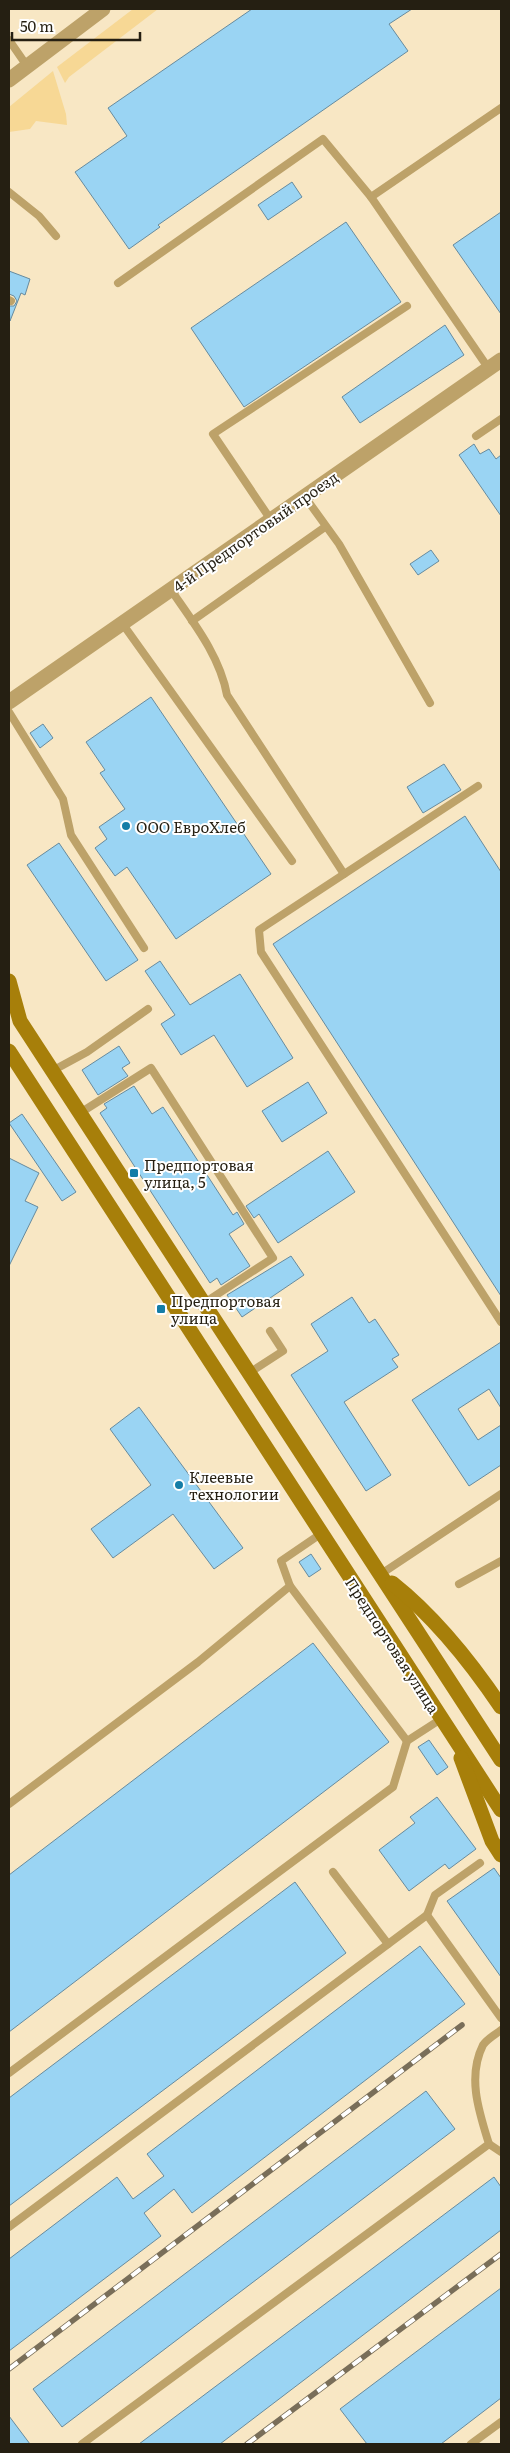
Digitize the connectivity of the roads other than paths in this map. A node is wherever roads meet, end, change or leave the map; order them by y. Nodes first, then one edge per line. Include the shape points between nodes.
1 (103, 9) edge
2 (9, 40) edge
3 (27, 66) junction
4 (9, 80) edge
5 (501, 108) edge
6 (9, 192) edge
7 (371, 197) junction
8 (56, 236) dead end
9 (118, 283) dead end
10 (407, 306) dead end
11 (495, 364) edge
12 (501, 419) edge
13 (476, 436) dead end
14 (304, 497) junction
15 (271, 520) junction
16 (325, 527) junction
17 (170, 590) junction
18 (192, 620) junction
19 (122, 623) junction
20 (9, 702) edge
21 (430, 703) dead end
22 (9, 712) edge
23 (478, 786) dead end
24 (292, 861) dead end
25 (344, 874) junction
26 (144, 948) dead end
27 (9, 981) edge
28 (148, 1009) dead end
29 (11, 1059) edge
30 (52, 1071) junction
31 (80, 1113) junction
32 (204, 1303) junction
33 (501, 1322) edge
34 (270, 1331) dead end
35 (249, 1373) junction
36 (501, 1494) edge
37 (322, 1532) junction
38 (501, 1560) edge
39 (381, 1574) junction
40 (459, 1584) dead end
41 (290, 1586) junction
42 (501, 1707) edge
43 (441, 1719) junction
44 (454, 1738) junction
45 (407, 1741) junction
46 (501, 1760) edge
47 (9, 1804) edge
48 (501, 1810) edge
49 (501, 1855) edge
50 (480, 1863) dead end
51 (333, 1872) dead end
52 (427, 1915) junction
53 (388, 1944) junction
54 (501, 2018) edge
55 (501, 2030) edge
56 (9, 2073) edge
57 (489, 2144) junction
58 (501, 2152) edge
59 (9, 2227) edge
60 (501, 2422) edge
61 (82, 2444) edge
62 (471, 2444) edge

1 - 3 street
2 - 3 lane
3 - 4 street
5 - 7 lane
6 - 8 lane via 40,216
7 - 9 lane via 322,139
7 - 11 lane
10 - 15 lane via 214,434
11 - 14 street, 4-й Предпортовый проезд
12 - 13 lane
14 - 15 street, 4-й Предпортовый проезд
14 - 16 lane
15 - 17 street, 4-й Предпортовый проезд
16 - 18 lane
16 - 21 lane via 339,544
17 - 18 lane
17 - 19 street, 4-й Предпортовый проезд
18 - 25 lane via 224,675 227,695
19 - 20 street, 4-й Предпортовый проезд
19 - 24 lane
22 - 26 lane via 63,799 71,834
23 - 25 lane
25 - 33 lane via 259,930 261,952
27 - 30 main road, Предпортовая улица via 20,1021
28 - 30 lane via 87,1052
29 - 37 main road, Предпортовая улица
30 - 31 main road, Предпортовая улица
31 - 32 main road, Предпортовая улица
31 - 32 lane via 151,1068 273,1258
32 - 35 main road, Предпортовая улица
34 - 35 lane via 283,1351
35 - 39 main road, Предпортовая улица
36 - 39 lane
37 - 41 lane via 282,1561
37 - 43 main road, Предпортовая улица
38 - 40 lane
39 - 42 main road via 424,1610
39 - 46 main road, Предпортовая улица
41 - 45 lane
41 - 47 lane via 198,1662
43 - 44 main road, Предпортовая улица
43 - 45 lane
44 - 48 main road, Предпортовая улица
44 - 49 main road via 492,1841
45 - 56 lane via 393,1787
50 - 52 lane via 435,1894
51 - 53 lane
52 - 53 lane
52 - 54 lane
53 - 59 lane
55 - 57 lane via 484,2043 476,2069 476,2103
57 - 58 lane
57 - 61 lane
60 - 62 lane

